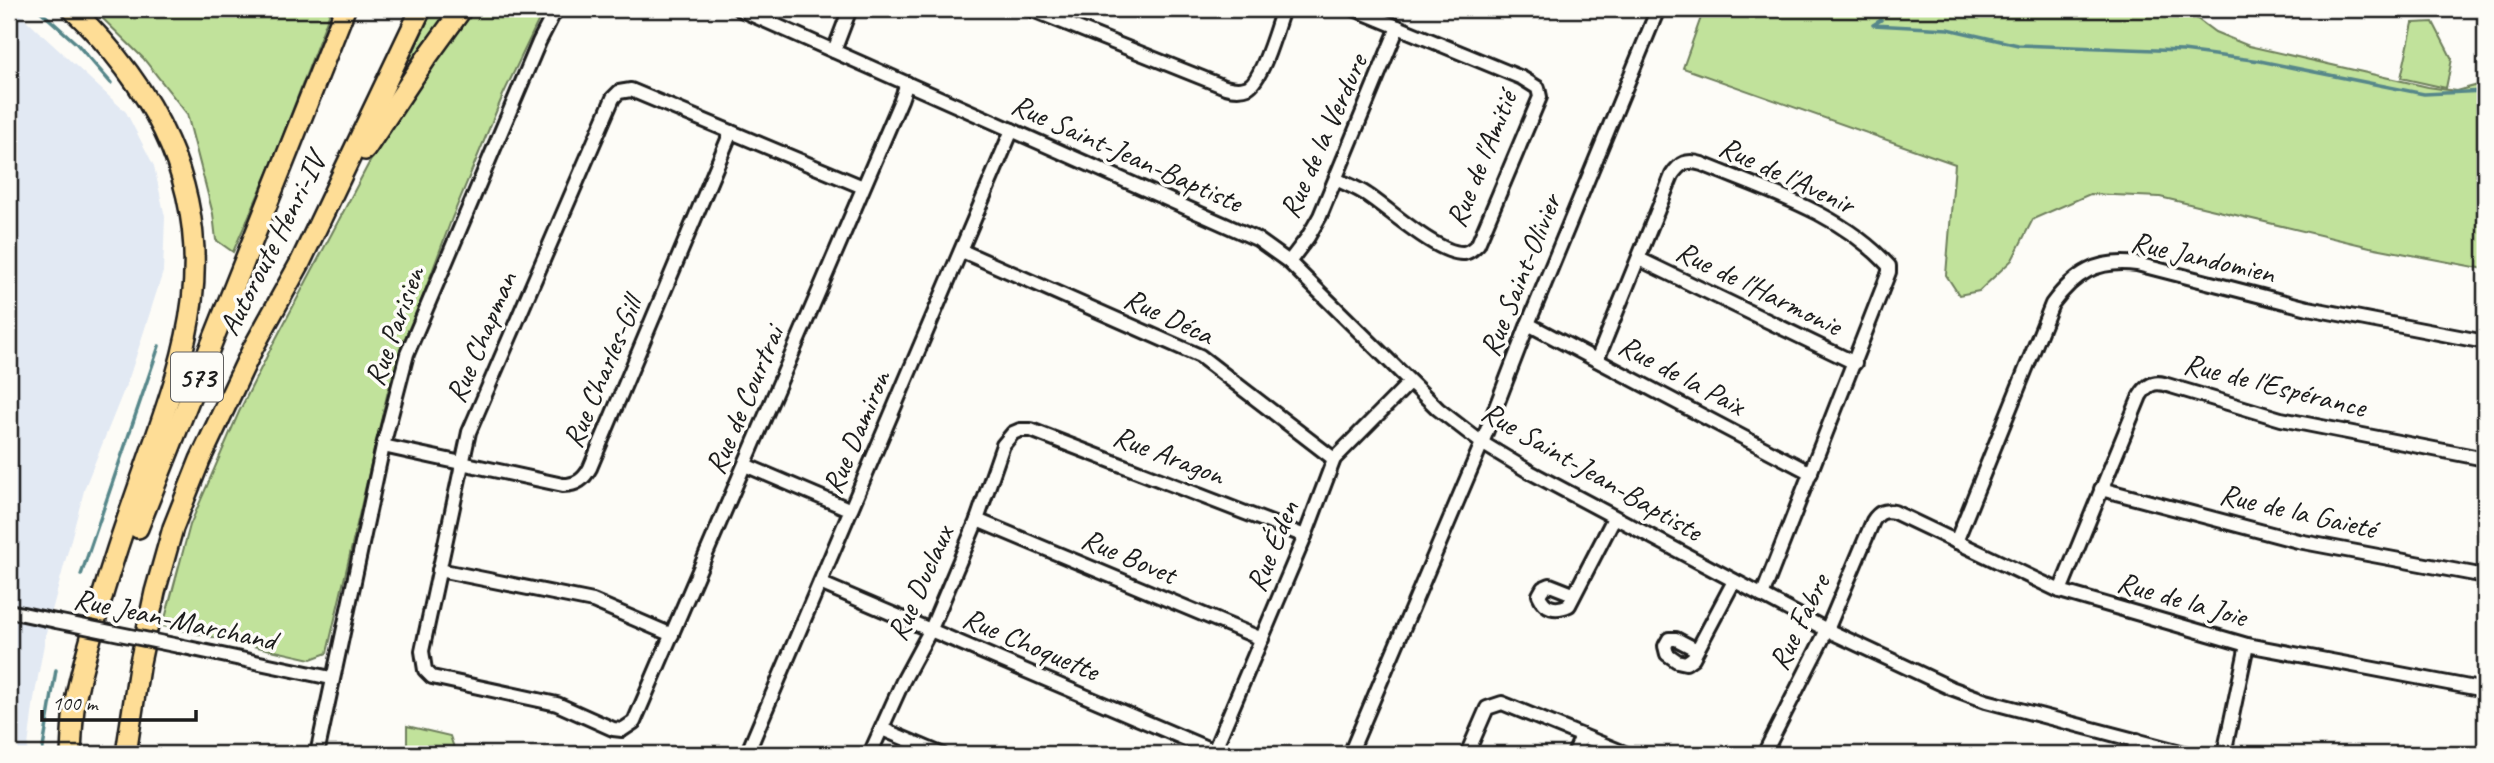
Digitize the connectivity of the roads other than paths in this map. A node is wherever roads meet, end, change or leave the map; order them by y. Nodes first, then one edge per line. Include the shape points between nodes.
1 (72, 9) edge
2 (345, 9) edge
3 (421, 9) edge
4 (462, 9) edge
5 (556, 9) edge
6 (739, 9) edge
7 (850, 9) edge
8 (1030, 9) edge
9 (1283, 9) edge
10 (1354, 9) edge
11 (1658, 9) edge
12 (2405, 9) edge
13 (2421, 9) edge
14 (1398, 27) junction
15 (834, 51) junction
16 (906, 83) junction
17 (1012, 130) junction
18 (731, 132) junction
19 (1336, 179) junction
20 (863, 187) junction
21 (962, 251) junction
22 (1640, 259) junction
23 (1289, 262) junction
24 (300, 263) junction
25 (1528, 324) junction
26 (2485, 342) edge
27 (1597, 360) junction
28 (1855, 363) junction
29 (1410, 382) junction
30 (1013, 433) joint
31 (1482, 443) junction
32 (383, 446) junction
33 (2485, 458) edge
34 (1334, 459) junction
35 (464, 463) junction
36 (745, 465) junction
37 (1811, 473) junction
38 (2101, 489) junction
39 (851, 510) junction
40 (1881, 513) joint
41 (1614, 518) junction
42 (976, 520) junction
43 (1305, 536) junction
44 (1956, 542) junction
45 (439, 570) junction
46 (2485, 576) edge
47 (1734, 581) junction
48 (820, 583) junction
49 (2060, 591) junction
50 (1573, 594) dead end
51 (1762, 596) junction
52 (9, 611) edge
53 (931, 629) junction
54 (1827, 630) junction
55 (672, 635) junction
56 (1262, 639) junction
57 (2247, 645) junction
58 (1697, 650) dead end
59 (331, 678) junction
60 (2485, 690) edge
61 (882, 729) junction
62 (622, 730) joint
63 (1582, 736) junction
64 (2137, 740) junction
65 (1218, 753) edge
66 (71, 754) edge
67 (77, 754) edge
68 (126, 754) edge
69 (317, 754) edge
70 (747, 754) edge
71 (870, 754) edge
72 (941, 754) edge
73 (1350, 754) edge
74 (1467, 754) edge
75 (1574, 754) edge
76 (1626, 754) edge
77 (1764, 754) edge
78 (2132, 754) edge
79 (2188, 754) edge
80 (2224, 754) edge

1 - 66 highway via 126,67 167,137 188,202 194,272 177,374 86,656 75,702
2 - 67 highway, Autoroute Henri-IV / 573 via 122,572
3 - 24 highway, Autoroute Henri-IV / 573
4 - 24 highway via 371,140
5 - 32 street, Rue Parisien via 407,354
6 - 15 street
7 - 15 street
8 - 9 street via 1240,89 1258,76
10 - 14 street, Rue de l'Amitié
11 - 25 street, Rue Saint-Olivier
12 - 13 street
14 - 19 street, Rue de la Verdure
14 - 19 street, Rue de l'Amitié via 1532,82 1540,97 1536,108 1472,250 1463,253 1422,237 1365,194
15 - 16 street, Rue Saint-Jean-Baptiste
16 - 17 street, Rue Saint-Jean-Baptiste
16 - 20 street, Rue de Courtrai
17 - 21 street, Rue Damiron
17 - 23 street, Rue Saint-Jean-Baptiste via 1257,239
18 - 20 street, Rue Chapman
18 - 35 street, Rue Charles-Gill via 585,476 563,485
18 - 35 street, Rue Chapman via 631,90 613,98 474,419
19 - 23 street, Rue de la Verdure via 1308,237
20 - 36 street, Rue de Courtrai
21 - 34 street, Rue Déca via 1200,356
21 - 39 street, Rue Damiron
22 - 27 street, Rue de l'Avenir
22 - 28 street, Rue de l'Harmonie
22 - 28 street, Rue de l'Avenir via 1672,175 1686,162 1702,164 1819,213 1843,226 1889,266
23 - 29 street, Rue Saint-Jean-Baptiste
24 - 68 highway, Autoroute Henri-IV / 573 via 247,361 173,527 139,667
25 - 27 street, Rue de la Paix
25 - 31 street, Rue Saint-Olivier
26 - 44 street, Rue Jandomien via 2308,308 2137,264 2100,265 2080,274 2052,304
27 - 37 street, Rue de la Paix
28 - 37 street, Rue de l'Avenir
29 - 31 street, Rue Saint-Jean-Baptiste
29 - 34 street, Rue Éden
30 - 42 street, Rue Duclaux via 1003,446
30 - 43 street, Rue Aragon via 1031,430
31 - 41 street, Rue Saint-Jean-Baptiste
31 - 73 street, Rue Saint-Olivier
32 - 35 street, Rue Charles-Gill
32 - 59 street, Rue Parisien
33 - 38 street, Rue de l'Espérance via 2281,419 2159,383 2144,388
34 - 43 street, Rue Éden
35 - 45 street, Rue Chapman
36 - 39 street
36 - 55 street, Rue de Courtrai
37 - 51 street, Rue de l'Avenir
38 - 46 street, Rue de la Gaieté via 2298,541
38 - 49 street, Rue de l'Espérance
39 - 48 street, Rue Damiron
40 - 44 street, Rue de la Joie via 1894,512
40 - 54 street, Rue Fabre via 1873,521
41 - 47 street, Rue Saint-Jean-Baptiste
41 - 50 street
42 - 53 street, Rue Duclaux
42 - 56 street, Rue Bovet
43 - 56 street, Rue Éden
44 - 49 street, Rue de la Joie
45 - 55 street via 593,601
45 - 62 street, Rue Chapman via 422,651 425,670 432,677 544,701
47 - 51 street, Rue Saint-Jean-Baptiste
47 - 58 street
48 - 53 street, Rue Choquette
48 - 70 street, Rue Damiron
49 - 57 street, Rue de la Joie
51 - 54 street, Rue Saint-Jean-Baptiste
52 - 59 street, Rue Jean-Marchand, bridge
53 - 61 street, Rue Duclaux
53 - 65 street, Rue Choquette
54 - 64 street, Rue Saint-Jean-Baptiste via 1986,701
54 - 77 street, Rue Fabre
55 - 62 street, Rue de Courtrai via 634,722
56 - 65 street, Rue Éden
57 - 60 street, Rue de la Joie
57 - 80 street
59 - 69 street, Rue Parisien
61 - 71 street, Rue Duclaux
61 - 72 street
63 - 74 street via 1502,703 1487,708
63 - 75 street
63 - 76 street
64 - 78 street
64 - 79 street, Rue Saint-Jean-Baptiste

